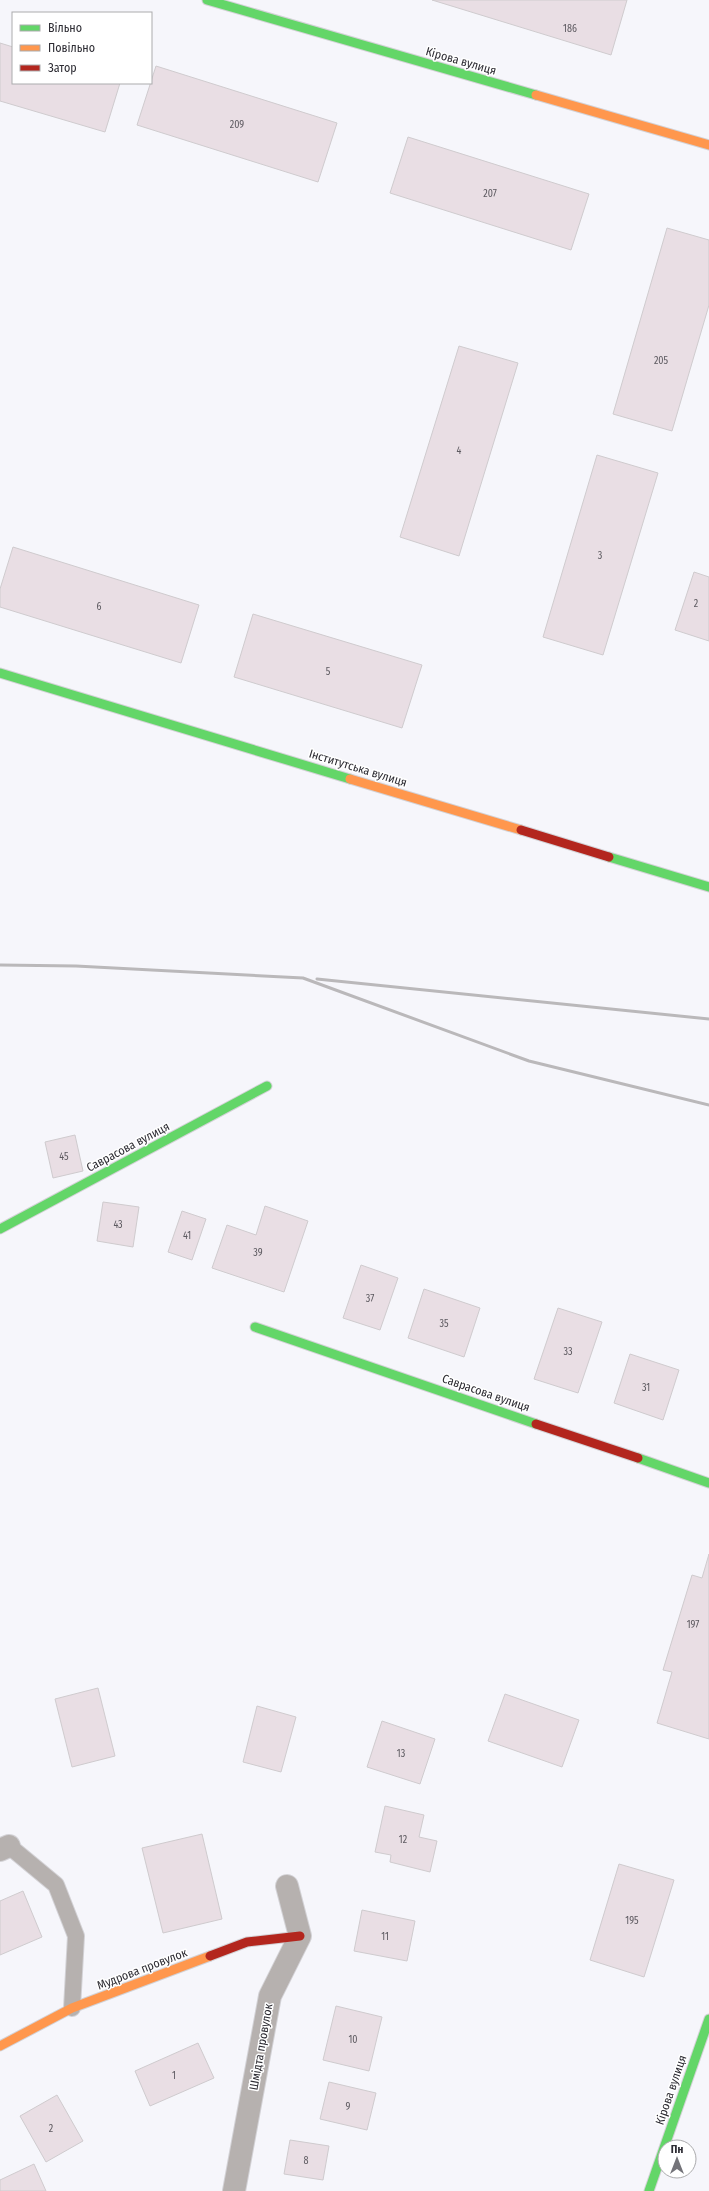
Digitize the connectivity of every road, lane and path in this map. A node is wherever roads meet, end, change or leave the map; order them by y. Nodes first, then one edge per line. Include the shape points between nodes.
1 (207, 0) edge
2 (709, 145) edge
3 (0, 673) edge
4 (709, 887) edge
5 (267, 1086) dead end
6 (0, 1229) edge
7 (255, 1326) dead end
8 (709, 1483) edge
9 (4, 1848) edge
10 (287, 1886) dead end
11 (300, 1936) junction
12 (72, 2008) junction
13 (709, 2019) edge
14 (0, 2046) edge
15 (234, 2191) edge
16 (649, 2191) edge

1 - 2 street, Кірова вулиця
3 - 4 street, Інститутська вулиця
5 - 6 street, Саврасова вулиця
7 - 8 street, Саврасова вулиця
9 - 12 lane via 56,1885 76,1936
10 - 11 street
11 - 12 street, Мудрова провулок via 247,1942
11 - 15 street, Шмідта провулок via 270,1996
12 - 14 street, Мудрова провулок
13 - 16 street, Кірова вулиця

